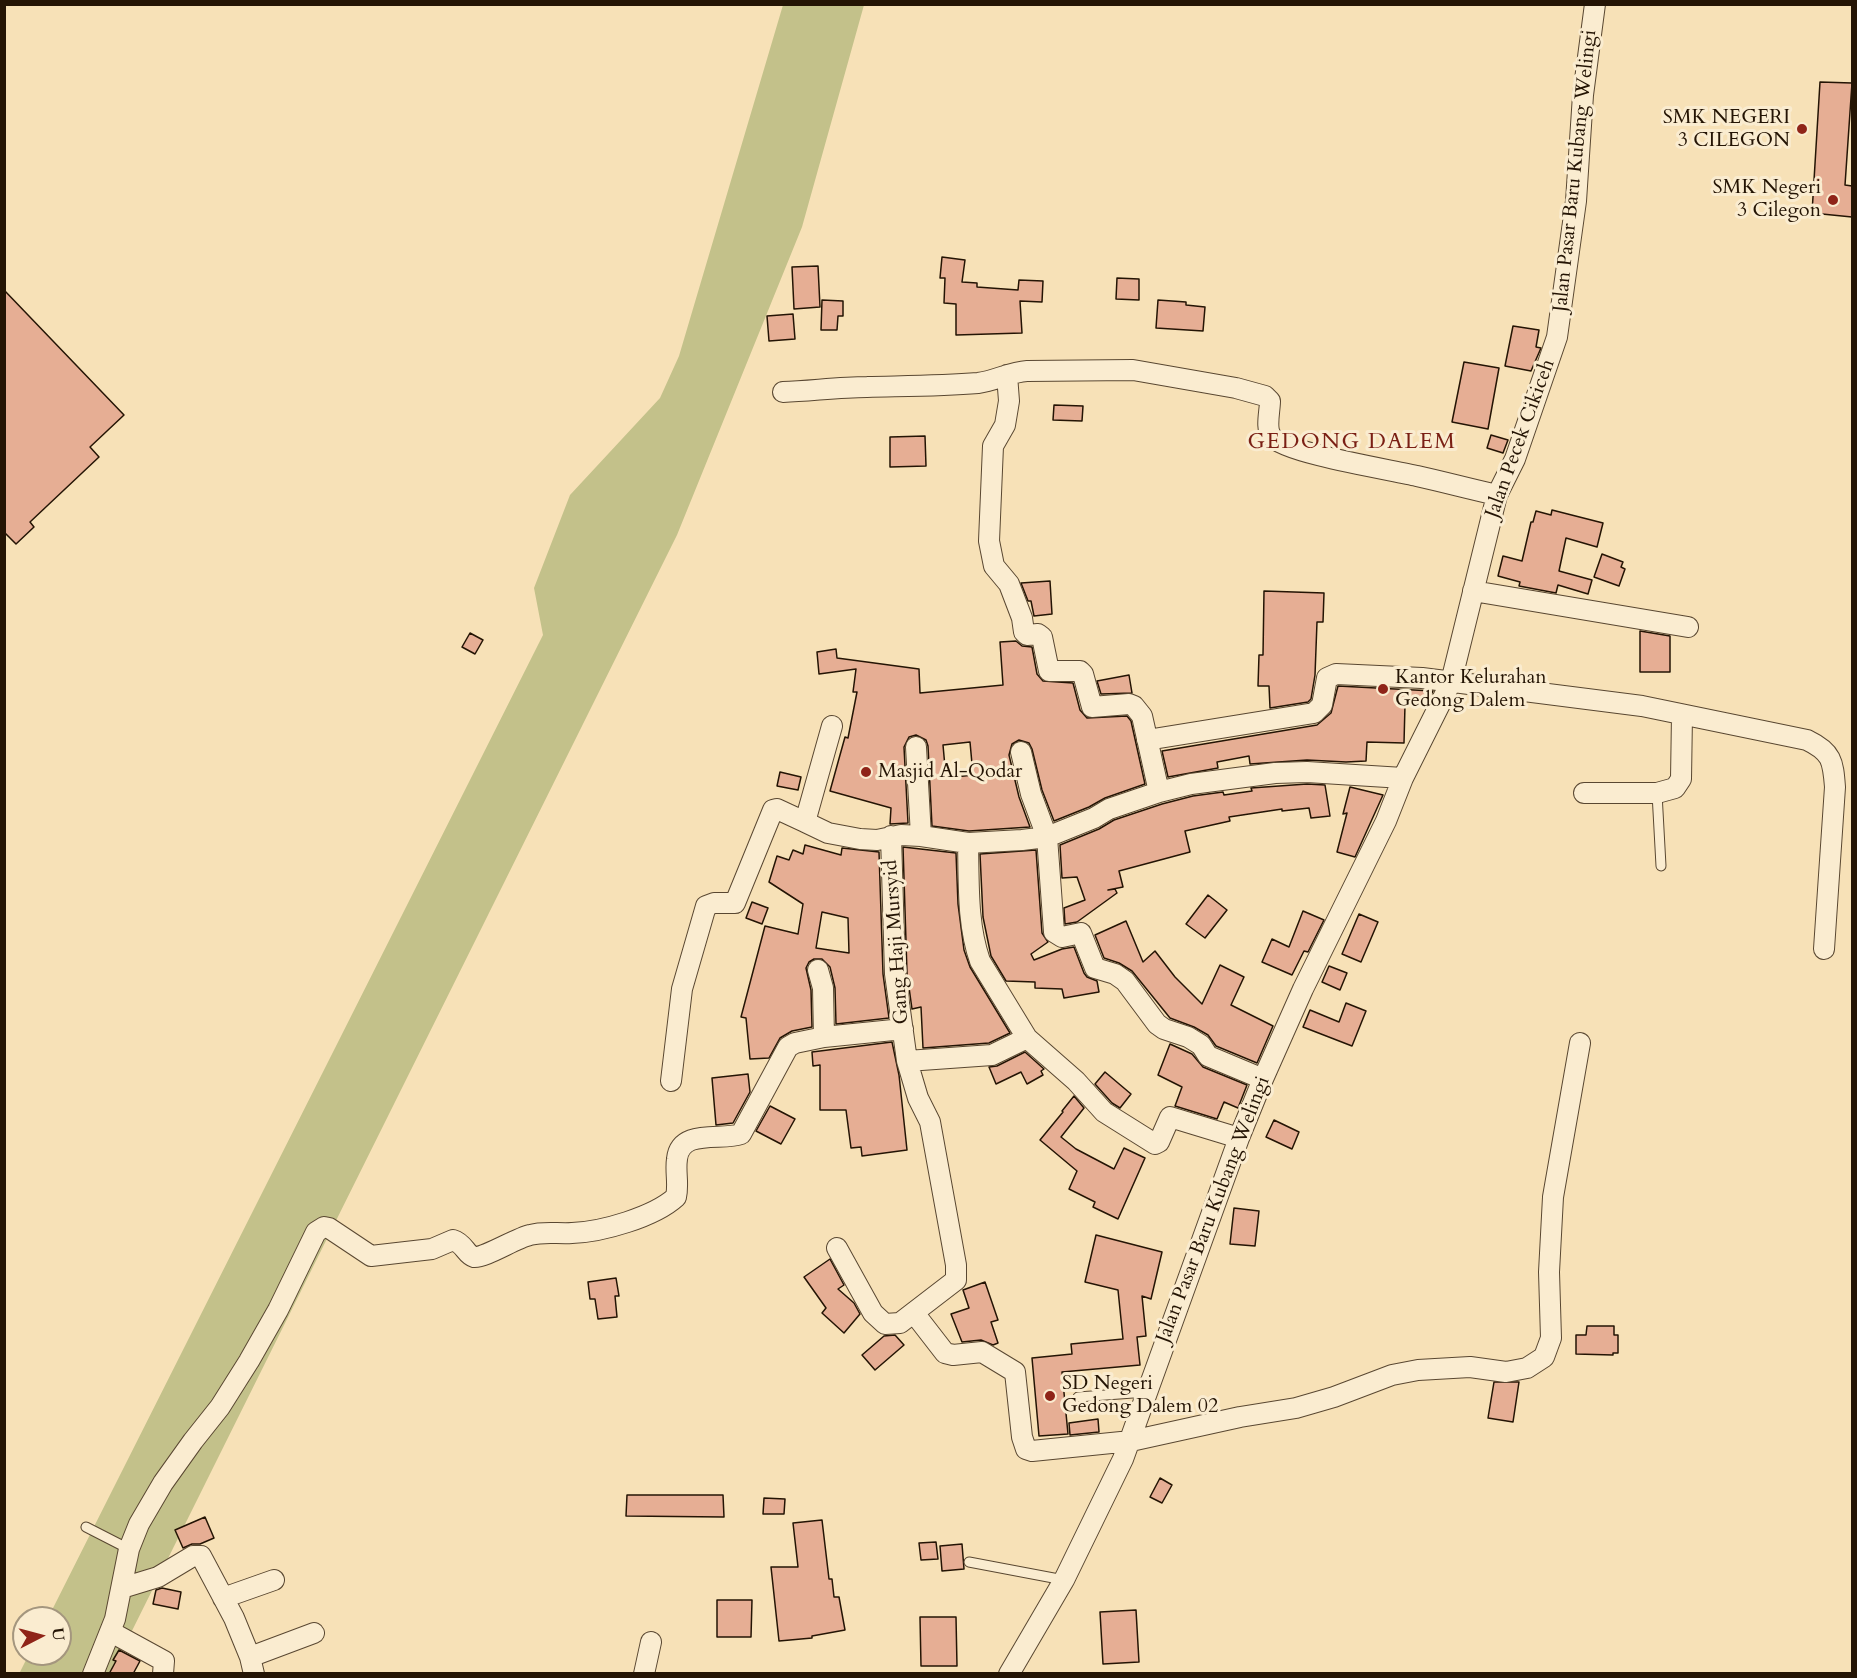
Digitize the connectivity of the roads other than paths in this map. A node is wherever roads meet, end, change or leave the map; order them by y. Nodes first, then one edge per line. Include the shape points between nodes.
1 (1595, 4) edge
2 (1557, 337) joint
3 (1007, 375) junction
4 (783, 392) dead end
5 (1497, 495) junction
6 (1473, 591) junction
7 (1688, 627) dead end
8 (1451, 682) junction
9 (1682, 714) junction
10 (832, 726) dead end
11 (1148, 740) junction
12 (916, 747) dead end
13 (1022, 752) dead end
14 (1403, 778) junction
15 (1159, 792) junction
16 (1584, 793) dead end
17 (1657, 793) junction
18 (805, 822) junction
19 (891, 836) junction
20 (921, 836) junction
21 (1047, 837) junction
22 (968, 843) junction
23 (1661, 866) dead end
24 (1824, 949) dead end
25 (818, 970) dead end
26 (903, 1029) junction
27 (824, 1038) junction
28 (1027, 1038) junction
29 (1580, 1043) dead end
30 (907, 1061) junction
31 (1263, 1079) junction
32 (671, 1081) dead end
33 (1239, 1138) junction
34 (837, 1248) dead end
35 (914, 1313) junction
36 (1146, 1392) junction
37 (1078, 1397) dead end
38 (1131, 1441) junction
39 (86, 1527) dead end
40 (129, 1549) junction
41 (969, 1562) dead end
42 (274, 1580) dead end
43 (1064, 1580) junction
44 (122, 1588) junction
45 (223, 1598) junction
46 (111, 1632) junction
47 (314, 1633) dead end
48 (651, 1642) dead end
49 (252, 1665) edge
50 (93, 1674) edge
51 (163, 1674) edge
52 (644, 1674) edge
53 (1010, 1674) edge

1 - 2 street, Jalan Pasar Baru Kubang Welingi via 1583,95 1576,201
2 - 5 street, Jalan Pecek Cikiceh via 1515,459
3 - 4 street via 976,383
3 - 5 street via 1027,371 1133,370 1236,388 1270,401 1270,434 1280,442 1365,466
3 - 11 street via 1009,401 1005,425 993,446 992,460 989,541 994,566 1010,584 1024,632 1042,637 1049,671 1080,670 1092,707 1134,706 1143,716
5 - 6 street, Jalan Pecek Cikiceh
6 - 7 street
6 - 8 street, Jalan Pecek Cikiceh
8 - 9 street
8 - 11 street via 1336,674 1327,678 1322,705 1317,711
8 - 14 street, Jalan Pecek Cikiceh
9 - 17 street via 1681,779 1675,788
9 - 24 street via 1807,740 1825,750 1831,759 1835,787
10 - 18 street
11 - 15 street
12 - 20 street
13 - 21 street via 1031,794
14 - 15 street, Gang Haji Mursyid via 1330,772 1275,773
14 - 31 street, Jalan Pasar Baru Kubang Welingi
15 - 21 street, Gang Haji Mursyid
16 - 17 street
17 - 23 lane
18 - 19 street via 828,834 877,840
18 - 32 street via 773,810 735,903 706,906 682,989
19 - 20 street, Gang Haji Mursyid
19 - 26 street, Gang Haji Mursyid via 895,974
20 - 22 street, Gang Haji Mursyid
21 - 22 street, Gang Haji Mursyid
21 - 31 street via 1054,932 1062,937 1081,933 1095,968 1125,981 1164,1029 1201,1045 1206,1055
22 - 28 street via 970,915 976,950
25 - 27 street via 823,988
26 - 27 street
26 - 30 street, Gang Haji Mursyid
27 - 40 street via 788,1047 741,1134 696,1138 682,1148 677,1159 676,1197 639,1217 589,1232 528,1235 475,1257 453,1240 432,1250 371,1256 329,1228 320,1229 249,1361 148,1507
28 - 30 street via 992,1055
28 - 33 street via 1104,1112 1155,1144 1170,1117
29 - 38 street via 1553,1197 1551,1338 1544,1357 1527,1368 1506,1372 1470,1367 1409,1371 1296,1408
30 - 35 street, Gang Haji Mursyid via 930,1122 957,1273 951,1285
31 - 33 street, Jalan Pasar Baru Kubang Welingi
33 - 36 street, Jalan Pasar Baru Kubang Welingi
34 - 35 street, Gang Haji Mursyid via 873,1313 885,1324 900,1323
35 - 38 street via 945,1353 982,1352 1015,1372 1022,1437 1028,1450
36 - 37 lane
36 - 38 street, Jalan Pasar Baru Kubang Welingi
38 - 43 street, Jalan Pasar Baru Kubang Welingi
39 - 40 lane
40 - 44 street
41 - 43 lane
42 - 45 street
43 - 53 street, Jalan Pasar Baru Kubang Welingi
44 - 45 street via 158,1577 197,1555 204,1559
44 - 46 street
45 - 49 street
46 - 50 street
46 - 51 street via 164,1661
47 - 49 street
48 - 52 street

